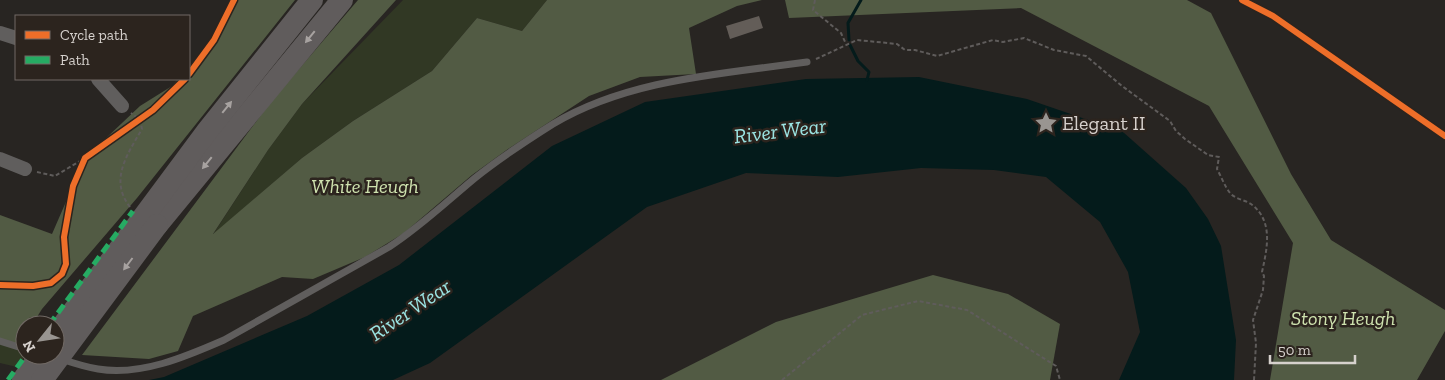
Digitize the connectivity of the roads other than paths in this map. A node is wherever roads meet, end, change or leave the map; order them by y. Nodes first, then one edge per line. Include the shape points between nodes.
1 (312, 0) edge
2 (342, 0) edge
3 (0, 33) edge
4 (15, 38) edge
5 (807, 62) road end
6 (99, 80) edge
7 (122, 106) road end
8 (0, 159) edge
9 (25, 170) road end
10 (145, 217) junction
11 (65, 323) edge
12 (0, 341) edge
13 (15, 346) edge
14 (65, 360) edge
15 (33, 365) edge
16 (22, 380) edge
17 (42, 380) edge

10 -> 1 highway via 208,130
2 -> 10 highway
3 - 4 street
5 - 14 lane via 650,87 576,112 495,163 389,247 224,340 196,352 162,364 128,370 100,370
6 - 7 street
8 - 9 street
10 - 11 highway
10 -> 17 highway, bridge
12 - 13 lane
15 - 16 highway

